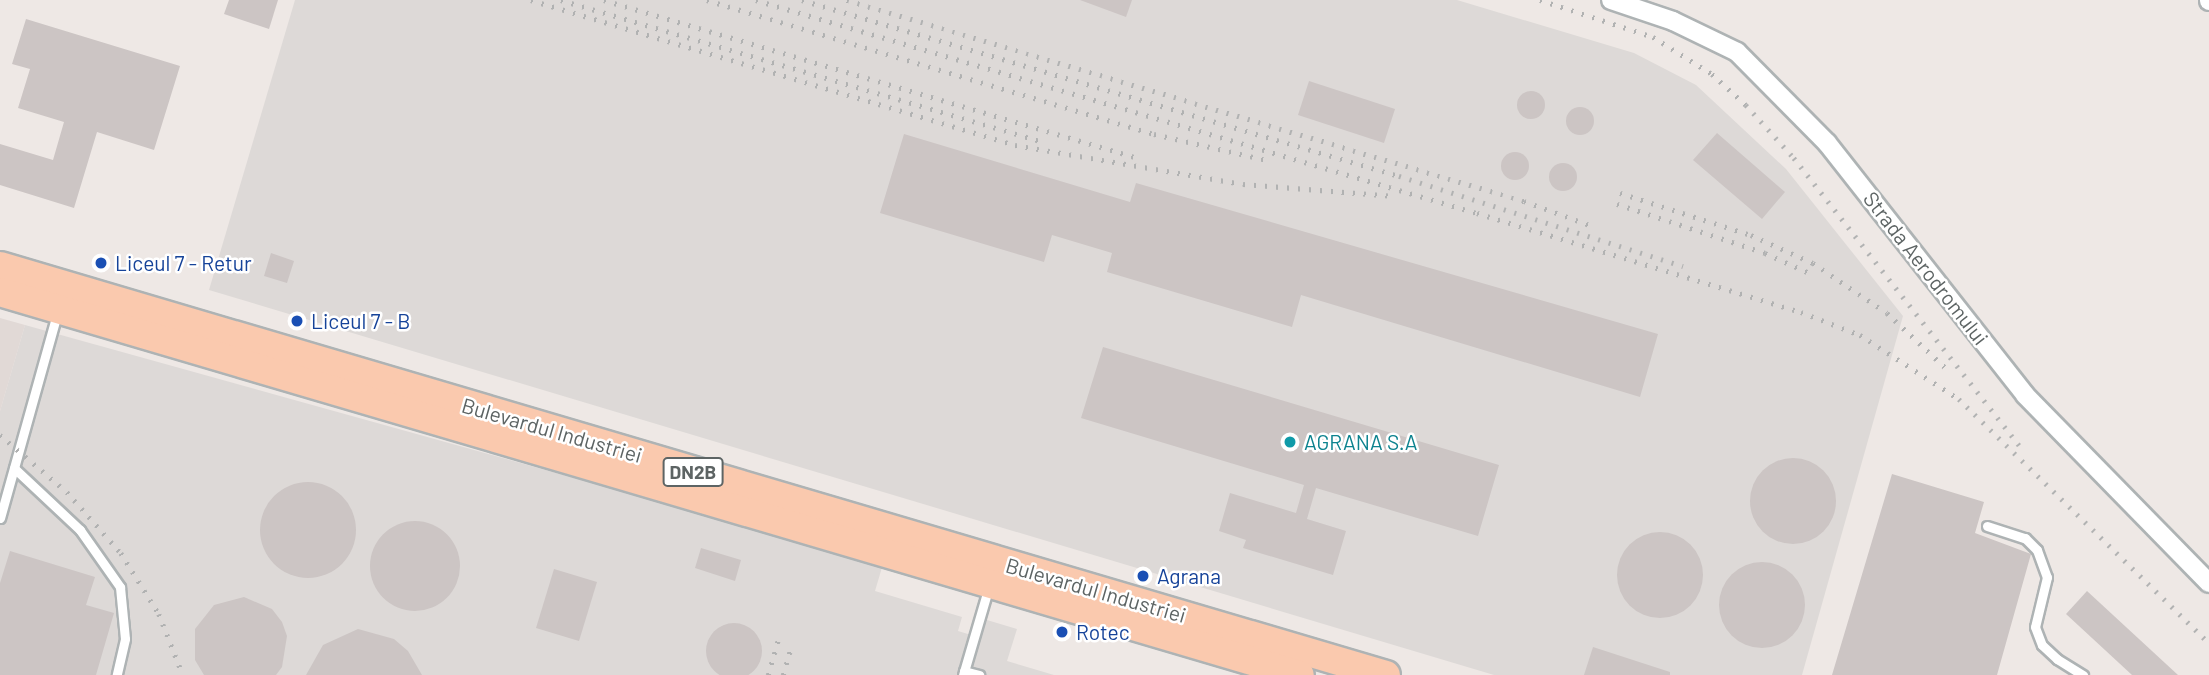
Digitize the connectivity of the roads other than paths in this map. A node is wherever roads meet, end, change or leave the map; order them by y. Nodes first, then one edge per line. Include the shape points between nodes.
1 (1611, 0) edge
2 (0, 266) edge
3 (0, 292) edge
4 (62, 297) junction
5 (14, 468) junction
6 (0, 518) edge
7 (1987, 526) dead end
8 (994, 572) junction
9 (2209, 583) edge
10 (963, 673) edge
11 (117, 675) edge
12 (979, 675) edge
13 (1300, 675) edge
14 (1386, 675) edge
15 (2084, 675) edge

1 - 9 street, Strada Aerodromului via 1672,21 1737,52 1828,143 2033,404
2 - 4 main road, Bulevardul Industriei / DN2B
3 - 4 main road, Bulevardul Industriei / DN2B
4 - 5 lane
4 - 8 main road, Bulevardul Industriei / DN2B
5 - 6 lane
5 - 11 lane via 80,530 120,587 125,639
7 - 15 lane via 2025,538 2046,562 2035,627 2042,645
8 - 10 lane
8 - 13 main road, Bulevardul Industriei / DN2B
8 - 14 main road, Bulevardul Industriei / DN2B
10 - 12 lane

